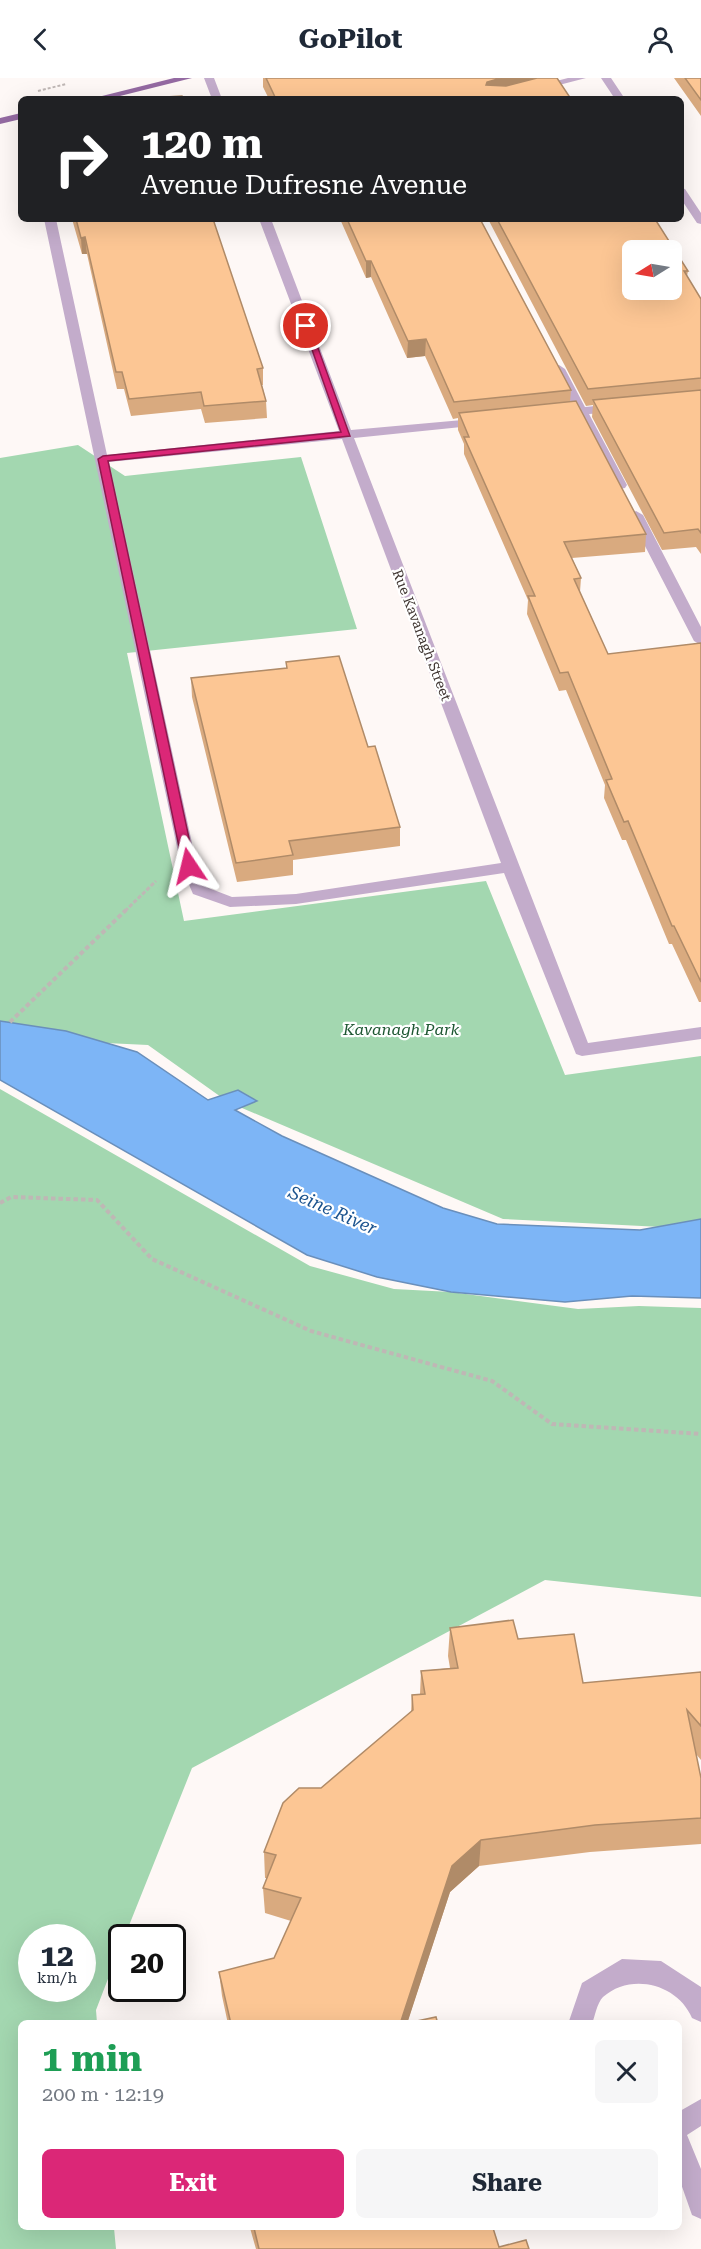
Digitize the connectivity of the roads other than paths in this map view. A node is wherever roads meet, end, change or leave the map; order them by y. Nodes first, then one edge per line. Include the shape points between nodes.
1 (188, 78) edge
2 (209, 78) edge
3 (581, 78) edge
4 (606, 78) edge
5 (108, 96) edge
6 (216, 96) edge
7 (505, 96) edge
8 (618, 96) edge
9 (18, 117) edge
10 (0, 122) edge
11 (684, 196) edge
12 (701, 221) edge
13 (51, 222) edge
14 (266, 222) edge
15 (555, 361) edge
16 (630, 407) edge
17 (582, 411) junction
18 (547, 415) edge
19 (500, 419) edge
20 (346, 434) junction
21 (103, 459) junction
22 (701, 641) edge
23 (510, 867) junction
24 (701, 1033) edge
25 (701, 2010) edge
26 (581, 2020) edge
27 (701, 2111) edge
28 (682, 2125) edge
29 (682, 2151) edge
30 (701, 2206) edge

1 - 5 main road
2 - 6 street
3 - 7 street
4 - 8 street
9 - 10 main road
11 - 12 street
13 - 21 street
14 - 20 street, Rue Kavanagh Street
15 - 17 street
16 - 17 street
17 - 18 street
17 - 22 street
19 - 20 street
20 - 21 street
20 - 23 street, Rue Kavanagh Street
21 - 23 street via 189,866 199,890 230,902 296,899
23 - 24 street, Rue Kavanagh Street via 582,1050
25 - 26 street via 697,1999 661,1973 622,1971 591,1991
27 - 28 street
29 - 30 street

